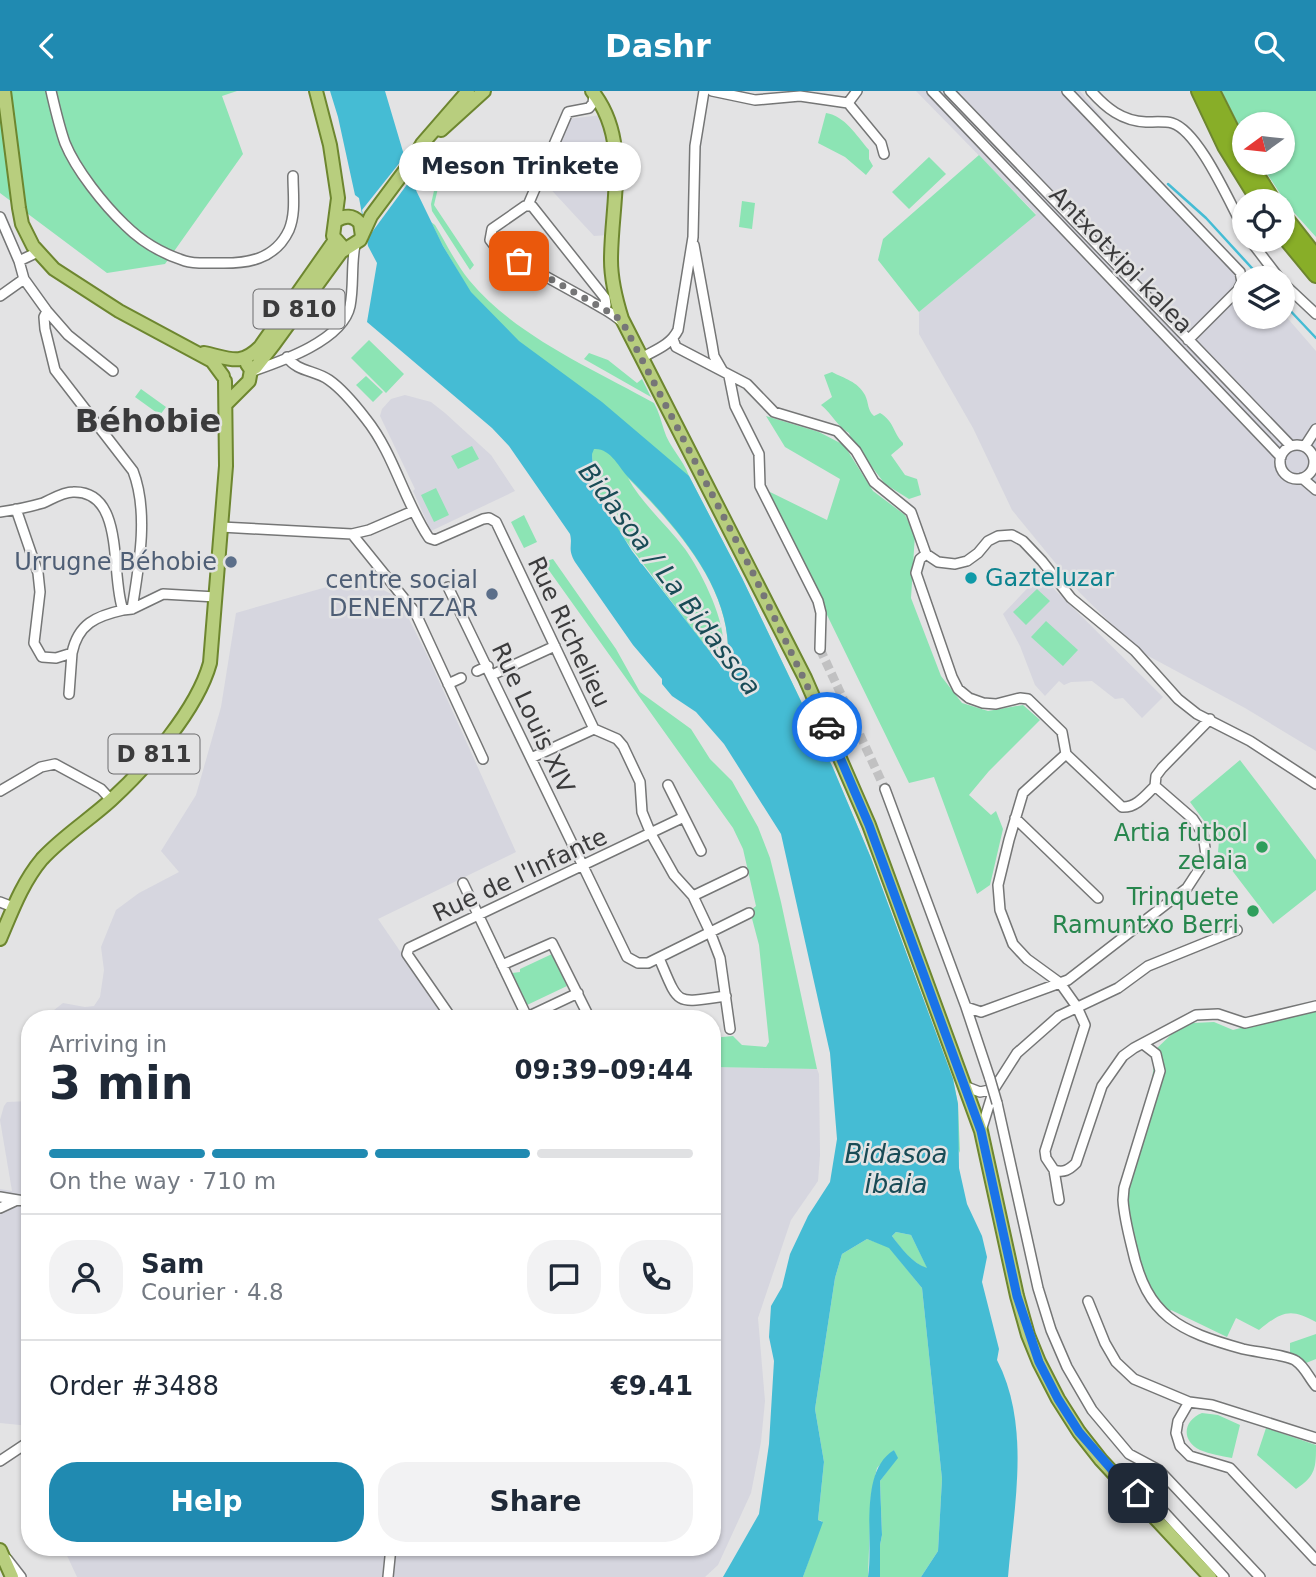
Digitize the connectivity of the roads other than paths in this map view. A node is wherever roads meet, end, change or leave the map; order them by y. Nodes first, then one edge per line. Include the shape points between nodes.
1 (4, 91) edge
2 (51, 91) edge
3 (316, 91) edge
4 (468, 91) edge
5 (484, 91) edge
6 (704, 91) edge
7 (712, 91) edge
8 (857, 91) edge
9 (932, 91) edge
10 (949, 91) edge
11 (1068, 91) edge
12 (1091, 91) edge
13 (1199, 91) edge
14 (1212, 91) edge
15 (596, 92) edge
16 (778, 95) edge
17 (848, 103) junction
18 (1232, 131) edge
19 (884, 154) dead end
20 (412, 162) junction
21 (293, 176) dead end
22 (1252, 189) edge
23 (338, 198) junction
24 (528, 205) junction
25 (1232, 206) edge
26 (371, 216) junction
27 (0, 217) edge
28 (352, 217) junction
29 (336, 221) junction
30 (1295, 230) edge
31 (3, 234) edge
32 (693, 237) junction
33 (350, 242) junction
34 (36, 249) junction
35 (1295, 250) edge
36 (17, 257) junction
37 (1316, 257) edge
38 (1316, 275) edge
39 (590, 278) junction
40 (21, 280) junction
41 (574, 292) junction
42 (1295, 294) edge
43 (618, 295) junction
44 (0, 296) edge
45 (600, 307) junction
46 (47, 311) junction
47 (1316, 314) edge
48 (624, 325) junction
49 (673, 339) junction
50 (1188, 340) junction
51 (197, 352) junction
52 (645, 356) junction
53 (288, 357) junction
54 (238, 360) junction
55 (114, 371) dead end
56 (251, 371) junction
57 (729, 376) junction
58 (224, 379) junction
59 (243, 387) junction
60 (226, 404) junction
61 (1316, 429) edge
62 (1291, 446) junction
63 (1305, 446) junction
64 (1281, 457) junction
65 (698, 465) junction
66 (1315, 470) edge
67 (1302, 478) junction
68 (1316, 490) edge
69 (16, 509) junction
70 (413, 511) junction
71 (0, 512) edge
72 (221, 527) junction
73 (352, 534) junction
74 (926, 554) junction
75 (448, 587) dead end
76 (216, 597) junction
77 (128, 609) junction
78 (555, 646) junction
79 (820, 649) tunnel mouth
80 (72, 653) junction
81 (490, 670) junction
82 (477, 671) dead end
83 (461, 678) dead end
84 (448, 684) junction
85 (69, 694) dead end
86 (1210, 719) junction
87 (594, 729) junction
88 (1066, 754) junction
89 (531, 758) junction
90 (482, 759) dead end
91 (1316, 784) edge
92 (668, 785) dead end
93 (1155, 786) junction
94 (885, 789) tunnel mouth
95 (0, 791) edge
96 (111, 800) junction
97 (684, 817) junction
98 (1016, 818) junction
99 (651, 835) junction
100 (701, 851) dead end
101 (582, 867) junction
102 (743, 872) dead end
103 (463, 883) dead end
104 (693, 896) junction
105 (1098, 898) dead end
106 (0, 902) edge
107 (13, 907) junction
108 (748, 913) dead end
109 (479, 916) junction
110 (1237, 930) dead end
111 (710, 932) junction
112 (0, 939) edge
113 (659, 958) junction
114 (502, 965) junction
115 (1060, 983) junction
116 (578, 993) junction
117 (726, 996) junction
118 (1316, 1006) edge
119 (967, 1007) junction
120 (1077, 1007) junction
121 (446, 1010) edge
122 (522, 1010) edge
123 (542, 1010) edge
124 (586, 1010) edge
125 (978, 1013) junction
126 (730, 1029) dead end
127 (974, 1030) junction
128 (1143, 1044) junction
129 (967, 1087) junction
130 (994, 1089) junction
131 (981, 1131) junction
132 (1054, 1170) junction
133 (0, 1198) edge
134 (1059, 1200) dead end
135 (17, 1201) junction
136 (21, 1201) edge
137 (0, 1208) edge
138 (1088, 1301) dead end
139 (1316, 1386) edge
140 (1189, 1402) junction
141 (1316, 1437) edge
142 (21, 1447) edge
143 (0, 1461) edge
144 (1134, 1495) junction
145 (1, 1553) edge
146 (390, 1556) edge
147 (1193, 1557) junction
148 (1316, 1560) edge
149 (12, 1577) edge
150 (21, 1577) edge
151 (388, 1577) edge
152 (1200, 1577) edge
153 (1210, 1577) edge
154 (1224, 1577) edge
155 (1260, 1577) edge

1 - 34 main road, D 810 via 22,224
2 - 21 street via 67,146 109,208 144,241 187,262 240,263 271,254 290,228
3 - 23 main road
4 - 20 main road via 439,122
5 - 20 main road
6 - 32 street via 695,146
7 - 16 street via 755,100
8 - 17 street
9 - 64 street, Antxotxipi kalea
10 - 50 street, Antxotxipi kalea
11 - 50 street via 1240,272 1238,290
12 - 25 street via 1119,115 1181,128 1199,147
13 - 22 highway
14 - 18 highway
15 - 24 street via 589,108 568,112
15 - 43 main road via 616,144 611,259
16 - 17 street
17 - 19 street via 881,143
20 - 26 main road, D 810
23 - 28 main road
23 - 29 main road
24 - 39 street via 538,211
24 - 41 street via 492,229 492,244
26 - 28 main road
26 - 33 main road, D 810
27 - 31 street
28 - 29 main road
28 - 33 main road via 360,223
29 - 33 main road via 332,230
30 - 37 highway
31 - 36 street
32 - 49 street
32 - 57 street via 714,356
33 - 53 street via 351,298 346,316 331,334
33 - 54 main road, D 810 via 260,347 249,358
33 - 56 main road, D 810
34 - 36 street
34 - 51 main road, D 810 via 54,269 84,290
35 - 38 highway
36 - 40 street
39 - 41 street via 585,288
39 - 45 street via 607,300
40 - 44 street
40 - 46 street
41 - 45 street
42 - 47 street
43 - 48 main road
43 - 52 main road
45 - 48 street
46 - 55 street via 68,335
46 - 77 street via 45,329 54,370 137,481 138,569
48 - 65 main road
49 - 52 street
49 - 57 street via 676,347
50 - 62 street, Antxotxipi kalea
51 - 54 main road, D 810
51 - 58 main road, D 810 via 212,361
52 - 65 main road
53 - 56 street
53 - 70 street, Rue Richelieu via 295,366 329,380 367,420
54 - 56 main road
54 - 58 main road via 228,364
56 - 59 main road
57 - 74 street via 752,387 774,412 837,432 848,441 874,482 911,512
57 - 79 street via 736,406 759,454 760,486 818,601
58 - 59 main road via 235,388
58 - 60 main road, D 811
59 - 60 main road
60 - 72 main road, D 811
61 - 63 street
62 - 63 street
62 - 64 street
63 - 66 street via 1313,456
64 - 67 street via 1284,473
65 - 129 main road via 851,779
66 - 67 street
67 - 68 street
69 - 71 street
69 - 77 street via 71,492 90,493 104,506 112,528 119,599
69 - 80 street via 38,573 34,643 42,657
70 - 73 street
70 - 78 street, Rue Richelieu via 429,538 435,540 483,519 496,522
72 - 73 street
72 - 76 main road, D 811
73 - 84 street via 415,612
74 - 86 street via 938,562 955,564 967,561 998,536 1017,537 1071,598 1135,652 1178,699
74 - 88 street via 916,573 958,689 983,703 1028,699 1062,732
75 - 81 street, Rue Louis XIV
76 - 77 street via 163,594
76 - 96 main road, D 811 via 210,663 201,689 182,719
77 - 80 street via 99,615 74,640
78 - 81 street
78 - 87 street, Rue Richelieu
80 - 85 street
81 - 82 street
81 - 89 street, Rue Louis XIV
83 - 84 street
84 - 90 street
86 - 91 street
86 - 93 street via 1162,768
87 - 89 street
87 - 99 street, Rue Richelieu via 617,739 627,752 640,782 642,812
88 - 93 street via 1122,807 1138,802
88 - 98 street via 1023,793
89 - 101 street, Rue Louis XIV
92 - 97 street
93 - 115 street via 1198,825 1205,844 1202,865 1187,888
94 - 119 street
95 - 96 street via 55,764 101,789
96 - 107 main road, D 811 via 50,852 30,875
97 - 99 street, Rue de l'Infante
97 - 100 street
98 - 105 street
98 - 115 street via 998,885 1000,910 1013,944
99 - 101 street, Rue de l'Infante
99 - 104 street, Rue Richelieu via 670,869
101 - 109 street, Rue de l'Infante
101 - 113 street, Rue Louis XIV via 627,957 638,963
102 - 104 street
103 - 109 street
104 - 111 street, Rue Richelieu
106 - 107 street
107 - 112 main road, D 811
108 - 111 street
109 - 114 street
109 - 121 street, Rue de l'Infante via 407,950
110 - 120 street via 1148,966 1118,988
111 - 113 street
111 - 117 street, Rue Richelieu
113 - 117 street via 679,999
114 - 116 street via 552,943
114 - 122 street
115 - 120 street
115 - 125 street
116 - 123 street
116 - 124 street
117 - 126 street, Rue Richelieu
118 - 128 street via 1245,1023 1204,1013
119 - 125 street
119 - 127 street
120 - 130 street via 1059,1016 1017,1053
120 - 132 street via 1084,1034 1045,1151
125 - 127 street
127 - 155 street, bridge via 997,1103 1038,1288 1067,1367 1092,1410 1129,1454 1159,1470
128 - 132 street via 1123,1056 1102,1086 1076,1163 1069,1170
128 - 139 street via 1156,1054 1160,1071 1123,1199 1144,1288 1164,1315 1179,1326 1228,1345 1291,1358
129 - 130 street via 979,1092
129 - 131 main road
130 - 131 street
131 - 144 main road via 1017,1296 1039,1362 1079,1432
132 - 134 street
133 - 135 street
135 - 136 street
135 - 137 street
138 - 140 street via 1116,1362 1134,1379
140 - 141 street
140 - 148 street via 1178,1421 1180,1447 1190,1457 1230,1468
142 - 143 street
144 - 147 main road
144 - 154 street via 1142,1488
145 - 149 main road
145 - 150 street
146 - 151 street
147 - 152 main road
147 - 153 main road

